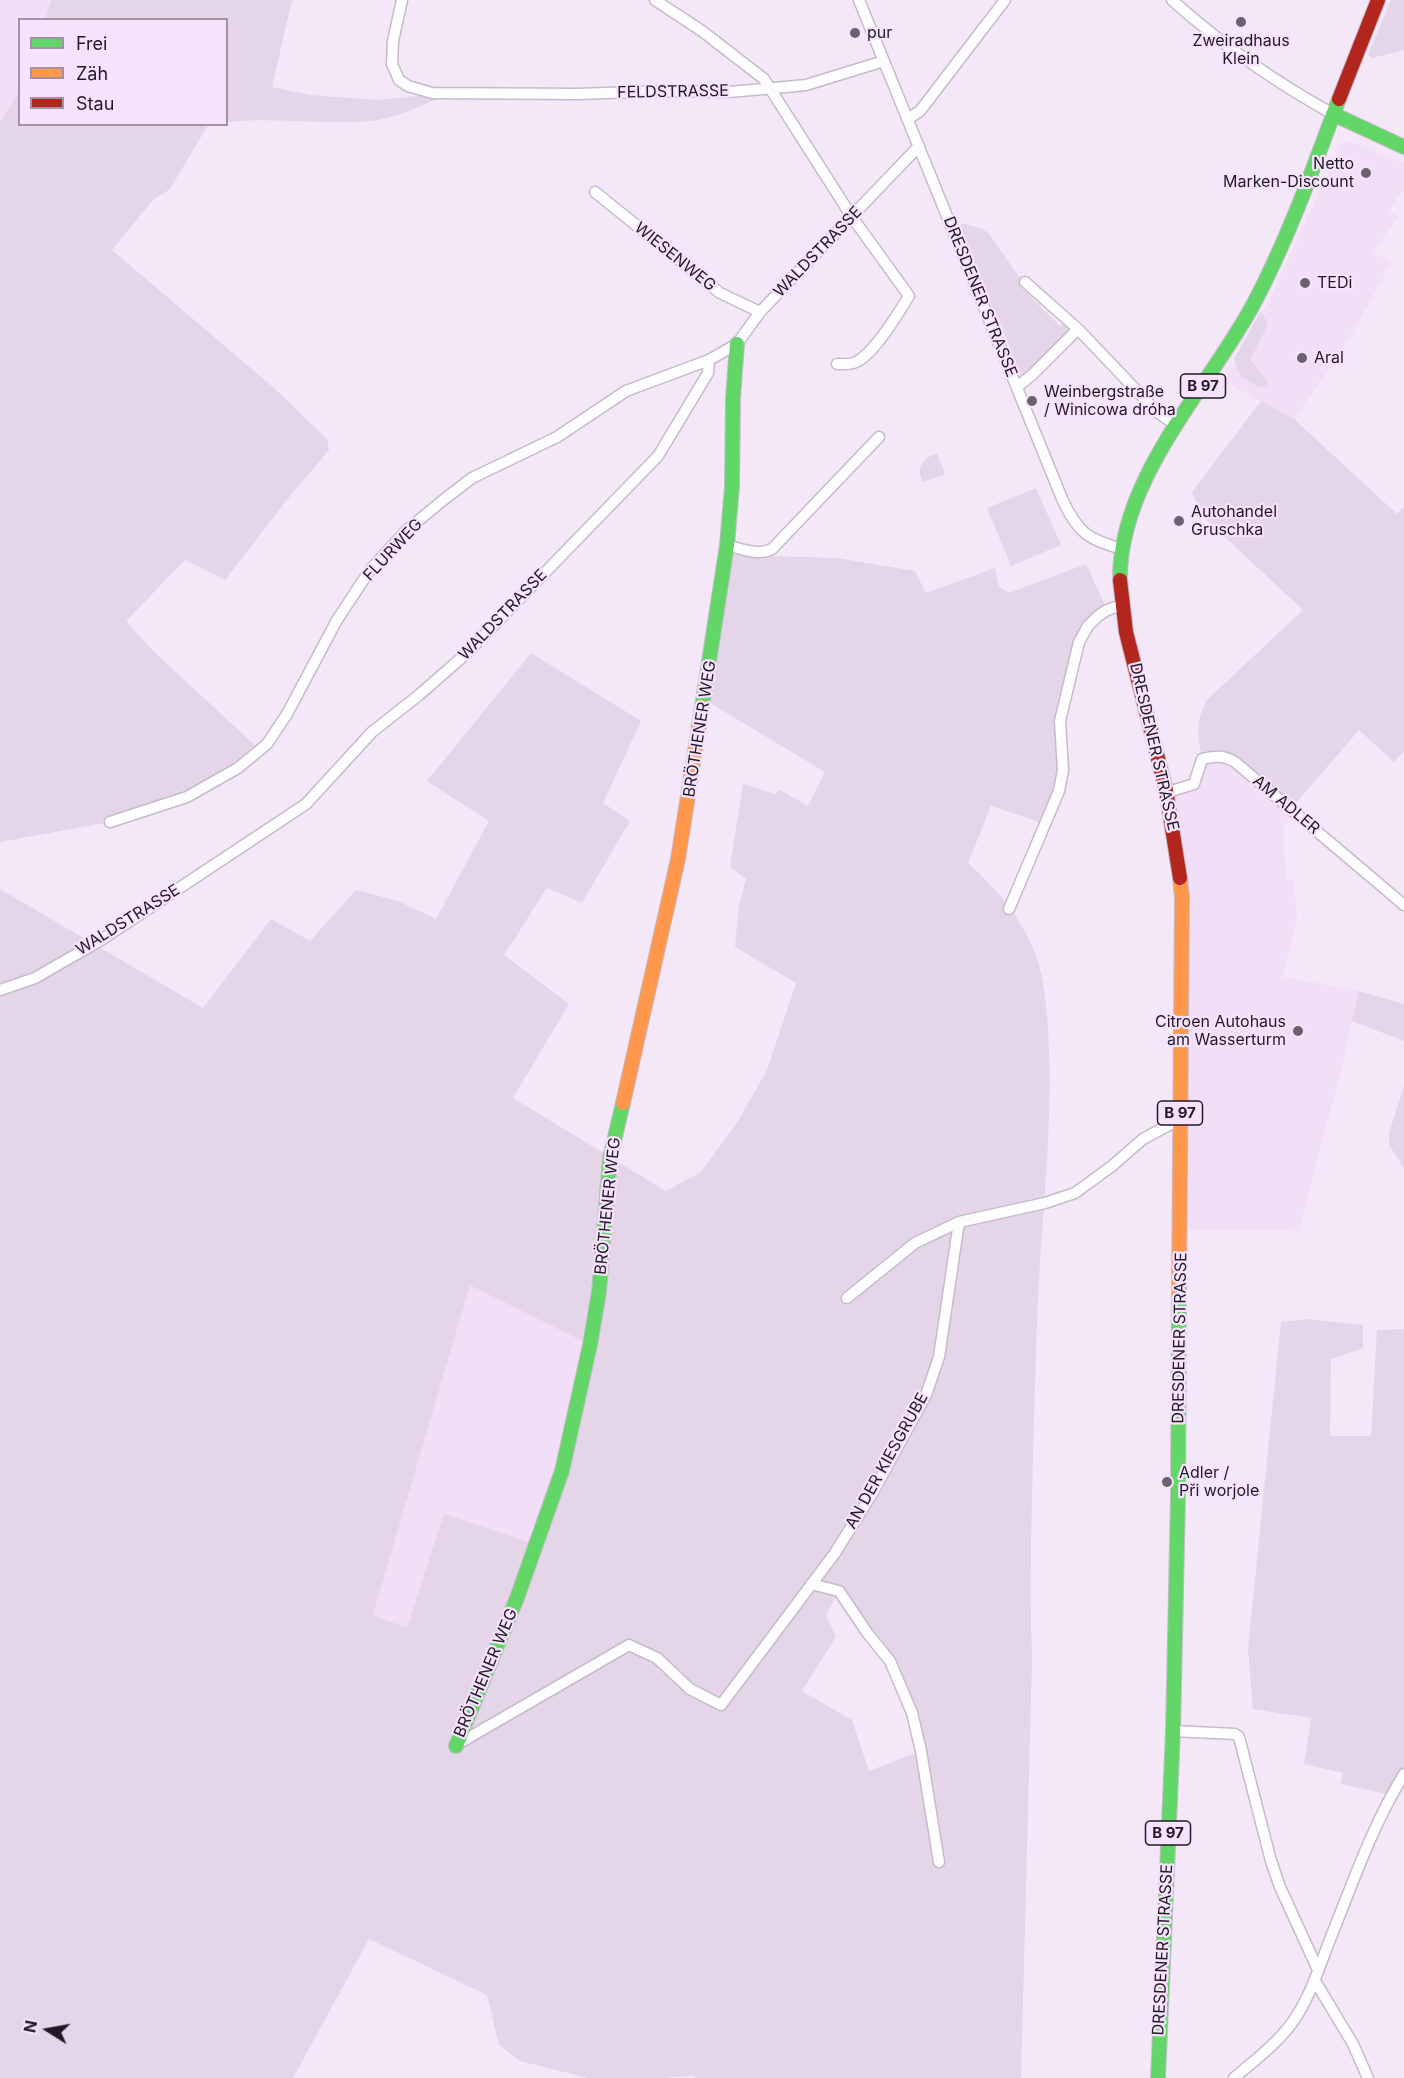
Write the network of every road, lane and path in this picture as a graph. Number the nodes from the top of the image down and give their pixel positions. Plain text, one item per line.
1 (402, 0) edge
2 (655, 0) edge
3 (859, 0) edge
4 (1005, 0) edge
5 (1172, 0) edge
6 (1378, 0) edge
7 (884, 61) junction
8 (770, 89) junction
9 (1333, 114) junction
10 (908, 119) junction
11 (919, 146) junction
12 (1404, 147) edge
13 (595, 192) dead end
14 (852, 218) junction
15 (1025, 282) dead end
16 (760, 312) junction
17 (1078, 329) junction
18 (737, 344) junction
19 (710, 360) junction
20 (837, 364) dead end
21 (1017, 387) junction
22 (1176, 425) junction
23 (879, 437) dead end
24 (727, 545) junction
25 (1122, 549) junction
26 (1122, 605) junction
27 (1168, 792) junction
28 (110, 822) dead end
29 (1404, 905) edge
30 (1009, 909) dead end
31 (0, 990) edge
32 (1180, 1119) junction
33 (959, 1222) junction
34 (847, 1298) dead end
35 (811, 1584) junction
36 (1173, 1731) junction
37 (456, 1746) joint
38 (1404, 1774) edge
39 (939, 1862) dead end
40 (1316, 1976) junction
41 (1158, 2078) edge
42 (1234, 2078) edge
43 (1368, 2078) edge

1 - 8 street, FELDSTRASSE
2 - 8 street
3 - 7 street, DRESDENER STRASSE
4 - 10 street
5 - 9 street
6 - 9 main road, B 97
7 - 8 street, FELDSTRASSE
7 - 10 street, DRESDENER STRASSE
8 - 14 street
9 - 12 main road
9 - 22 main road, B 97
10 - 11 street, DRESDENER STRASSE
11 - 14 street, WALDSTRASSE
11 - 21 street, DRESDENER STRASSE
13 - 16 street, WIESENWEG
14 - 16 street, WALDSTRASSE
14 - 20 street
15 - 17 street
16 - 18 street, WALDSTRASSE
17 - 21 street
17 - 22 street
18 - 19 street, WALDSTRASSE
18 - 24 main road, BRÖTHENER WEG
19 - 28 street, FLURWEG
19 - 31 street, WALDSTRASSE
21 - 25 street, DRESDENER STRASSE
22 - 25 main road, B 97
23 - 24 street
24 - 37 main road, BRÖTHENER WEG
25 - 26 main road, DRESDENER STRASSE / B 97
26 - 27 main road, DRESDENER STRASSE / B 97
26 - 30 street
27 - 29 street, AM ADLER
27 - 32 main road, DRESDENER STRASSE / B 97
32 - 33 street
32 - 36 main road, DRESDENER STRASSE / B 97
33 - 34 street
33 - 35 street, AN DER KIESGRUBE
35 - 37 street, AN DER KIESGRUBE
35 - 39 street
36 - 40 street
36 - 41 main road, DRESDENER STRASSE / B 97
38 - 40 street
40 - 42 street
40 - 43 street

